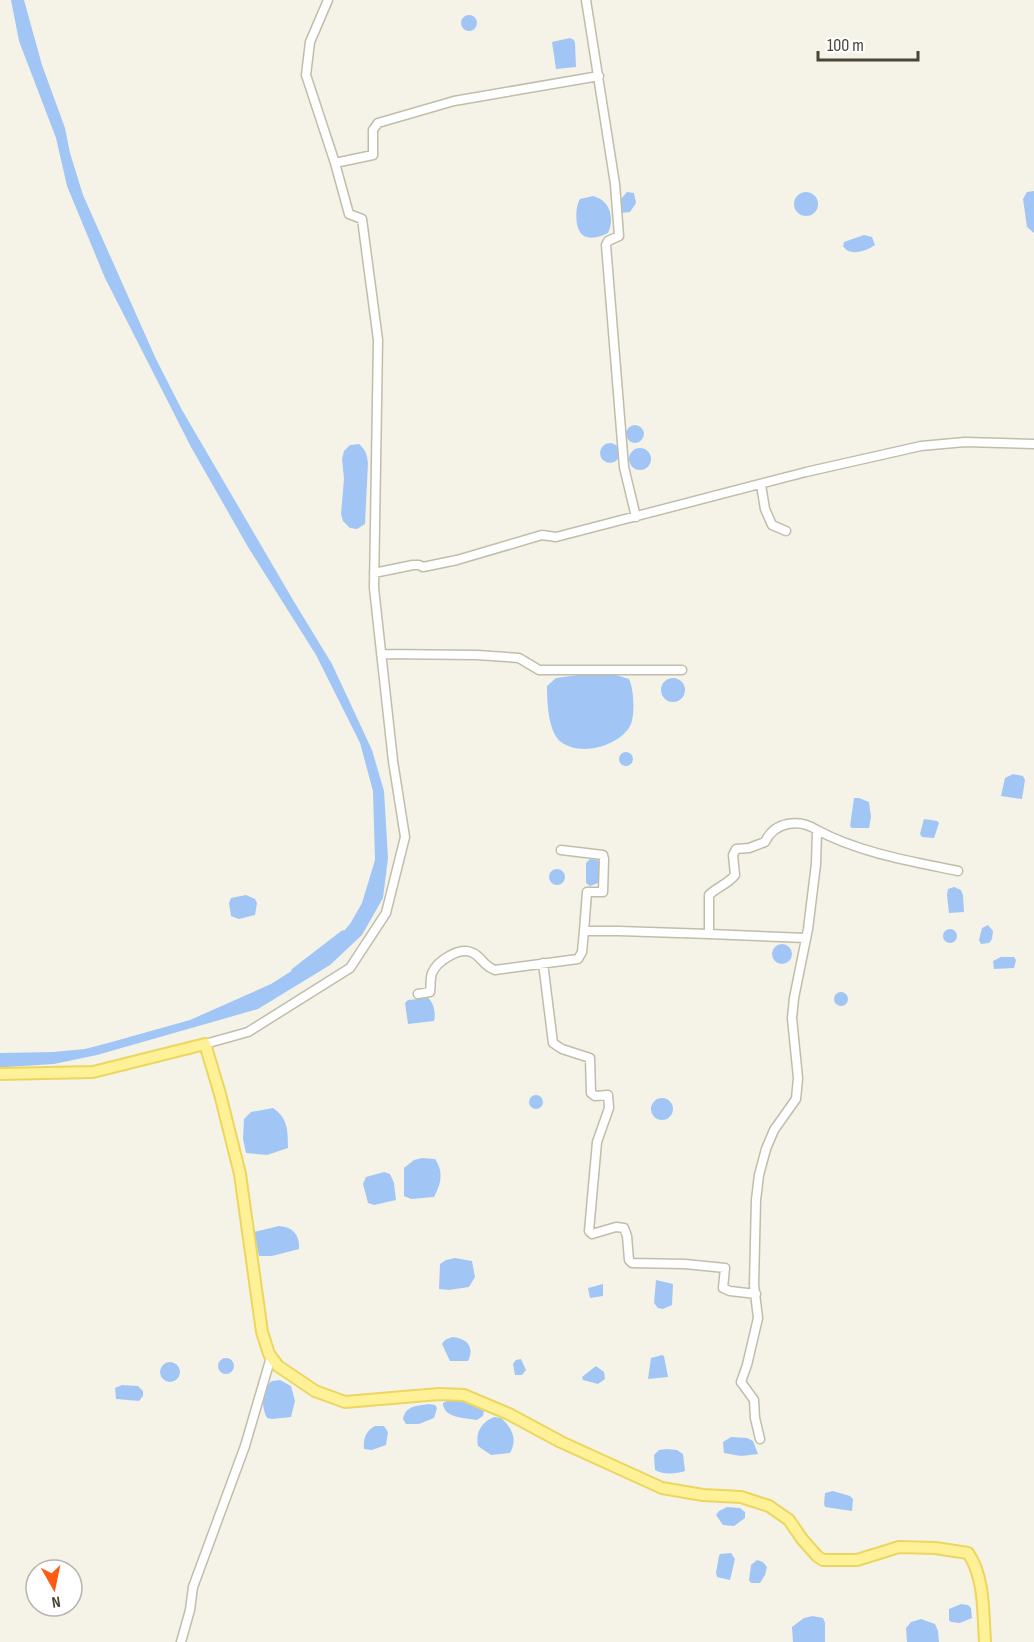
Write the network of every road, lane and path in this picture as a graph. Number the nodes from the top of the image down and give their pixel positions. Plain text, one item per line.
1 (328, 0) edge
2 (586, 0) edge
3 (599, 76) junction
4 (334, 162) junction
5 (1034, 444) edge
6 (761, 485) junction
7 (636, 517) junction
8 (786, 531) dead end
9 (374, 573) junction
10 (381, 654) junction
11 (682, 670) dead end
12 (817, 830) junction
13 (561, 850) dead end
14 (958, 872) dead end
15 (584, 932) junction
16 (709, 934) junction
17 (806, 938) junction
18 (543, 963) junction
19 (418, 994) dead end
20 (205, 1044) junction
21 (0, 1074) edge
22 (756, 1294) junction
23 (271, 1357) junction
24 (760, 1439) dead end
25 (181, 1642) edge
26 (985, 1642) edge

1 - 4 street
2 - 3 street
3 - 4 street
3 - 7 street
4 - 9 street
5 - 6 street
6 - 7 street
6 - 8 street
7 - 9 street
9 - 10 street
10 - 11 street
10 - 20 street
12 - 14 street
12 - 16 street
12 - 17 street
13 - 15 street
15 - 16 street
15 - 18 street
16 - 17 street
17 - 22 street
18 - 19 street
18 - 22 street
20 - 21 main road
20 - 23 main road
22 - 24 street
23 - 25 street
23 - 26 main road

